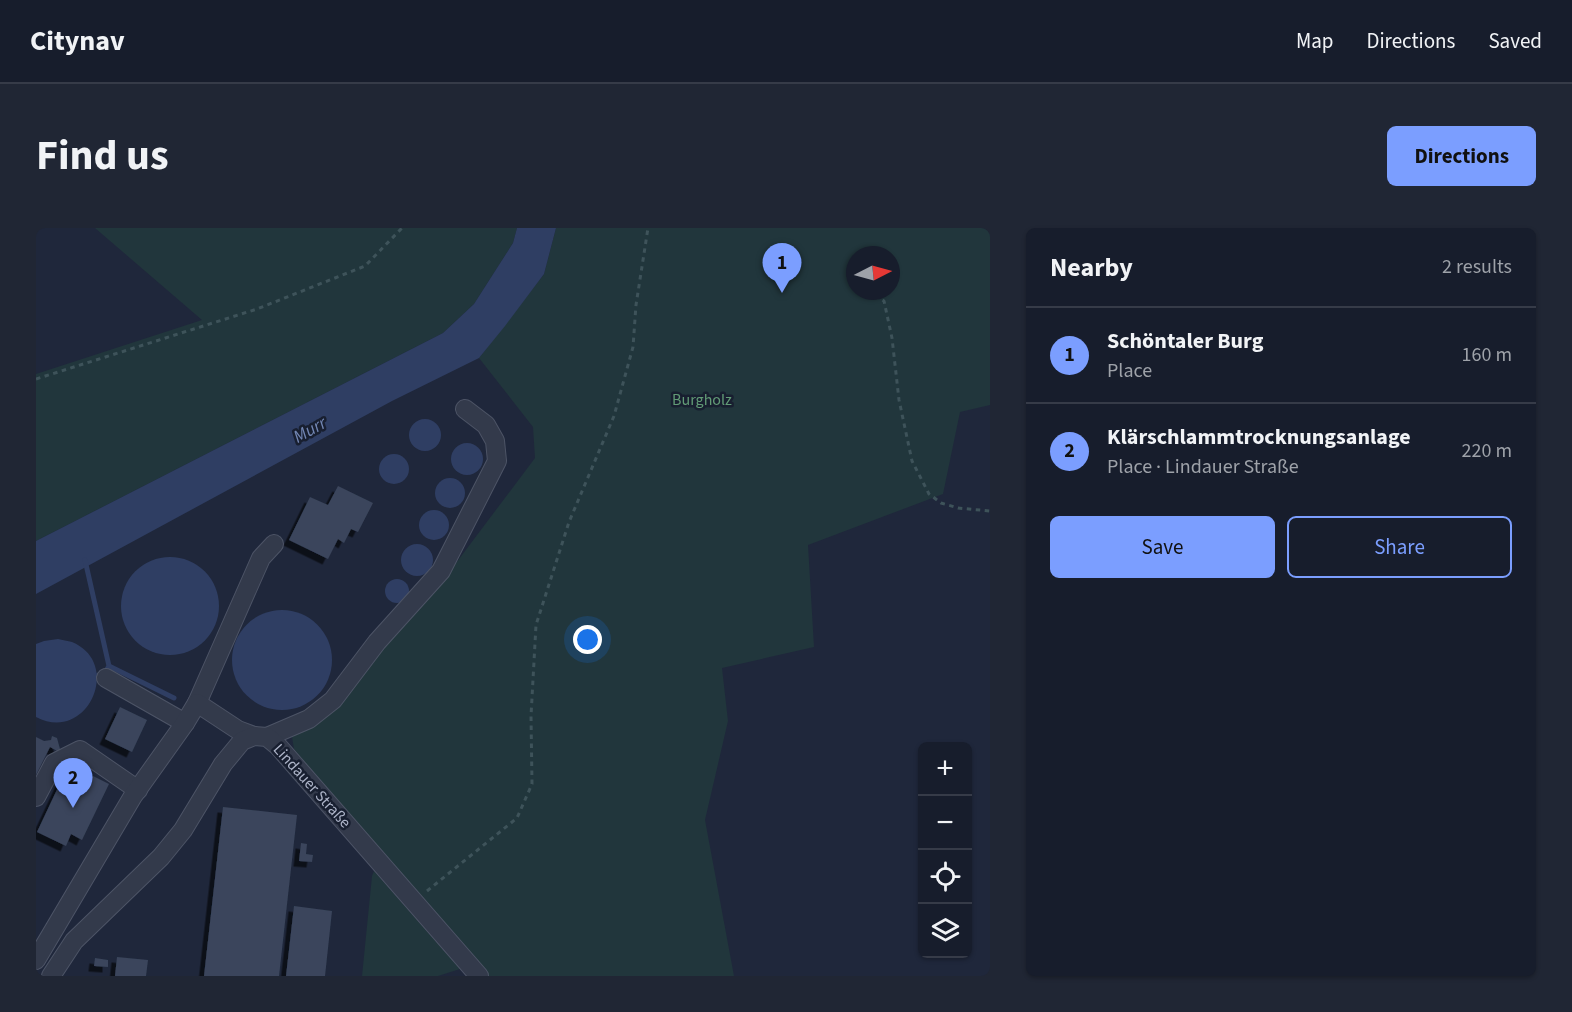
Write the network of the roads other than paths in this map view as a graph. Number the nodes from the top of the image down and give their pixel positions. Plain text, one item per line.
1 (465, 409) dead end
2 (274, 544) dead end
3 (106, 678) dead end
4 (196, 703) junction
5 (185, 723) junction
6 (260, 737) junction
7 (138, 790) junction
8 (36, 797) edge
9 (36, 960) edge
10 (52, 976) edge
11 (478, 976) edge

1 - 6 street
2 - 4 street
3 - 5 street
4 - 5 street
4 - 6 street
5 - 7 street
6 - 10 street, Lindauer Straße
6 - 11 street, Lindauer Straße
7 - 8 street
7 - 9 street

